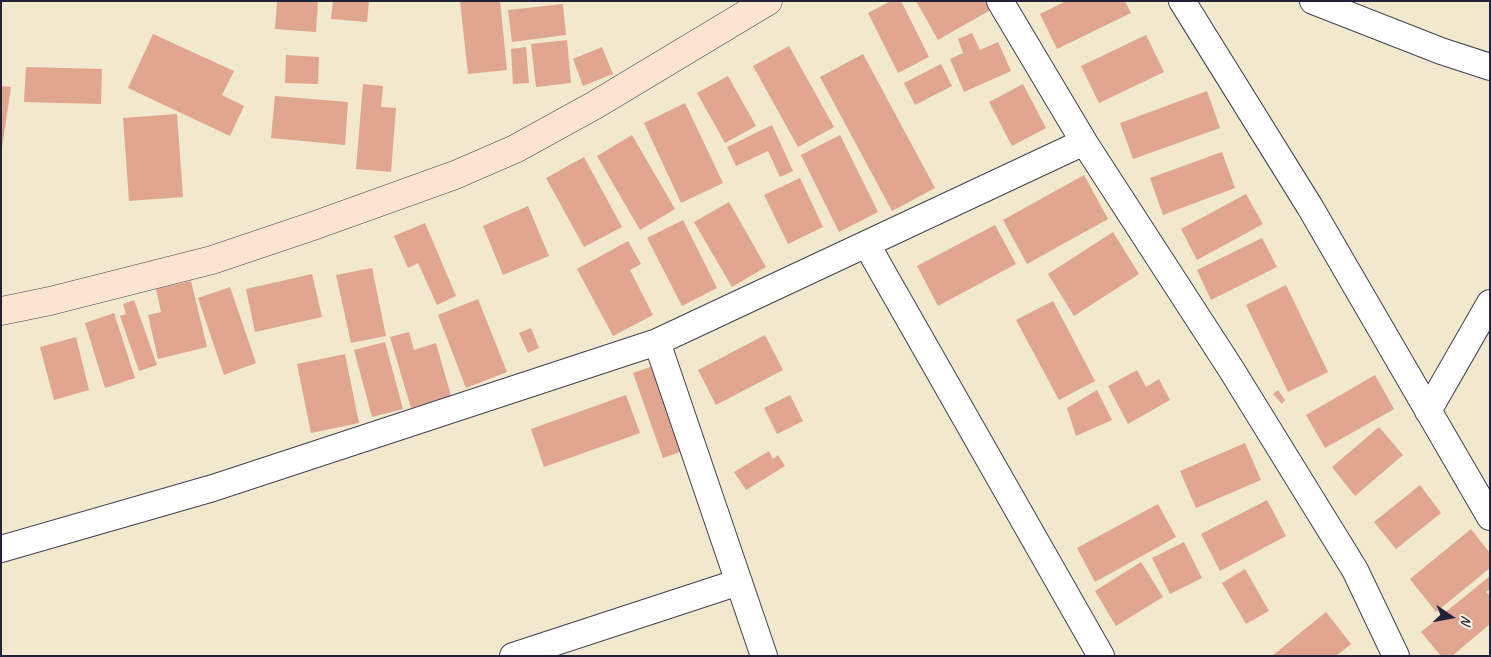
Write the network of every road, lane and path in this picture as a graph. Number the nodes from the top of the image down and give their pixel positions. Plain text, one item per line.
1 (768, 1) edge
2 (1000, 1) edge
3 (1182, 1) edge
4 (1313, 1) edge
5 (1488, 65) edge
6 (1084, 142) junction
7 (867, 245) junction
8 (1490, 303) edge
9 (1, 311) edge
10 (657, 342) junction
11 (1428, 411) junction
12 (1490, 517) edge
13 (1, 549) edge
14 (738, 582) junction
15 (1393, 654) edge
16 (513, 656) edge
17 (764, 656) edge
18 (1101, 656) edge

1 - 9 main road
2 - 6 street
3 - 11 street
4 - 5 street
6 - 7 street
6 - 15 street
7 - 10 street
7 - 18 street
8 - 11 street
10 - 13 street
10 - 14 street
11 - 12 street
14 - 16 street
14 - 17 street

